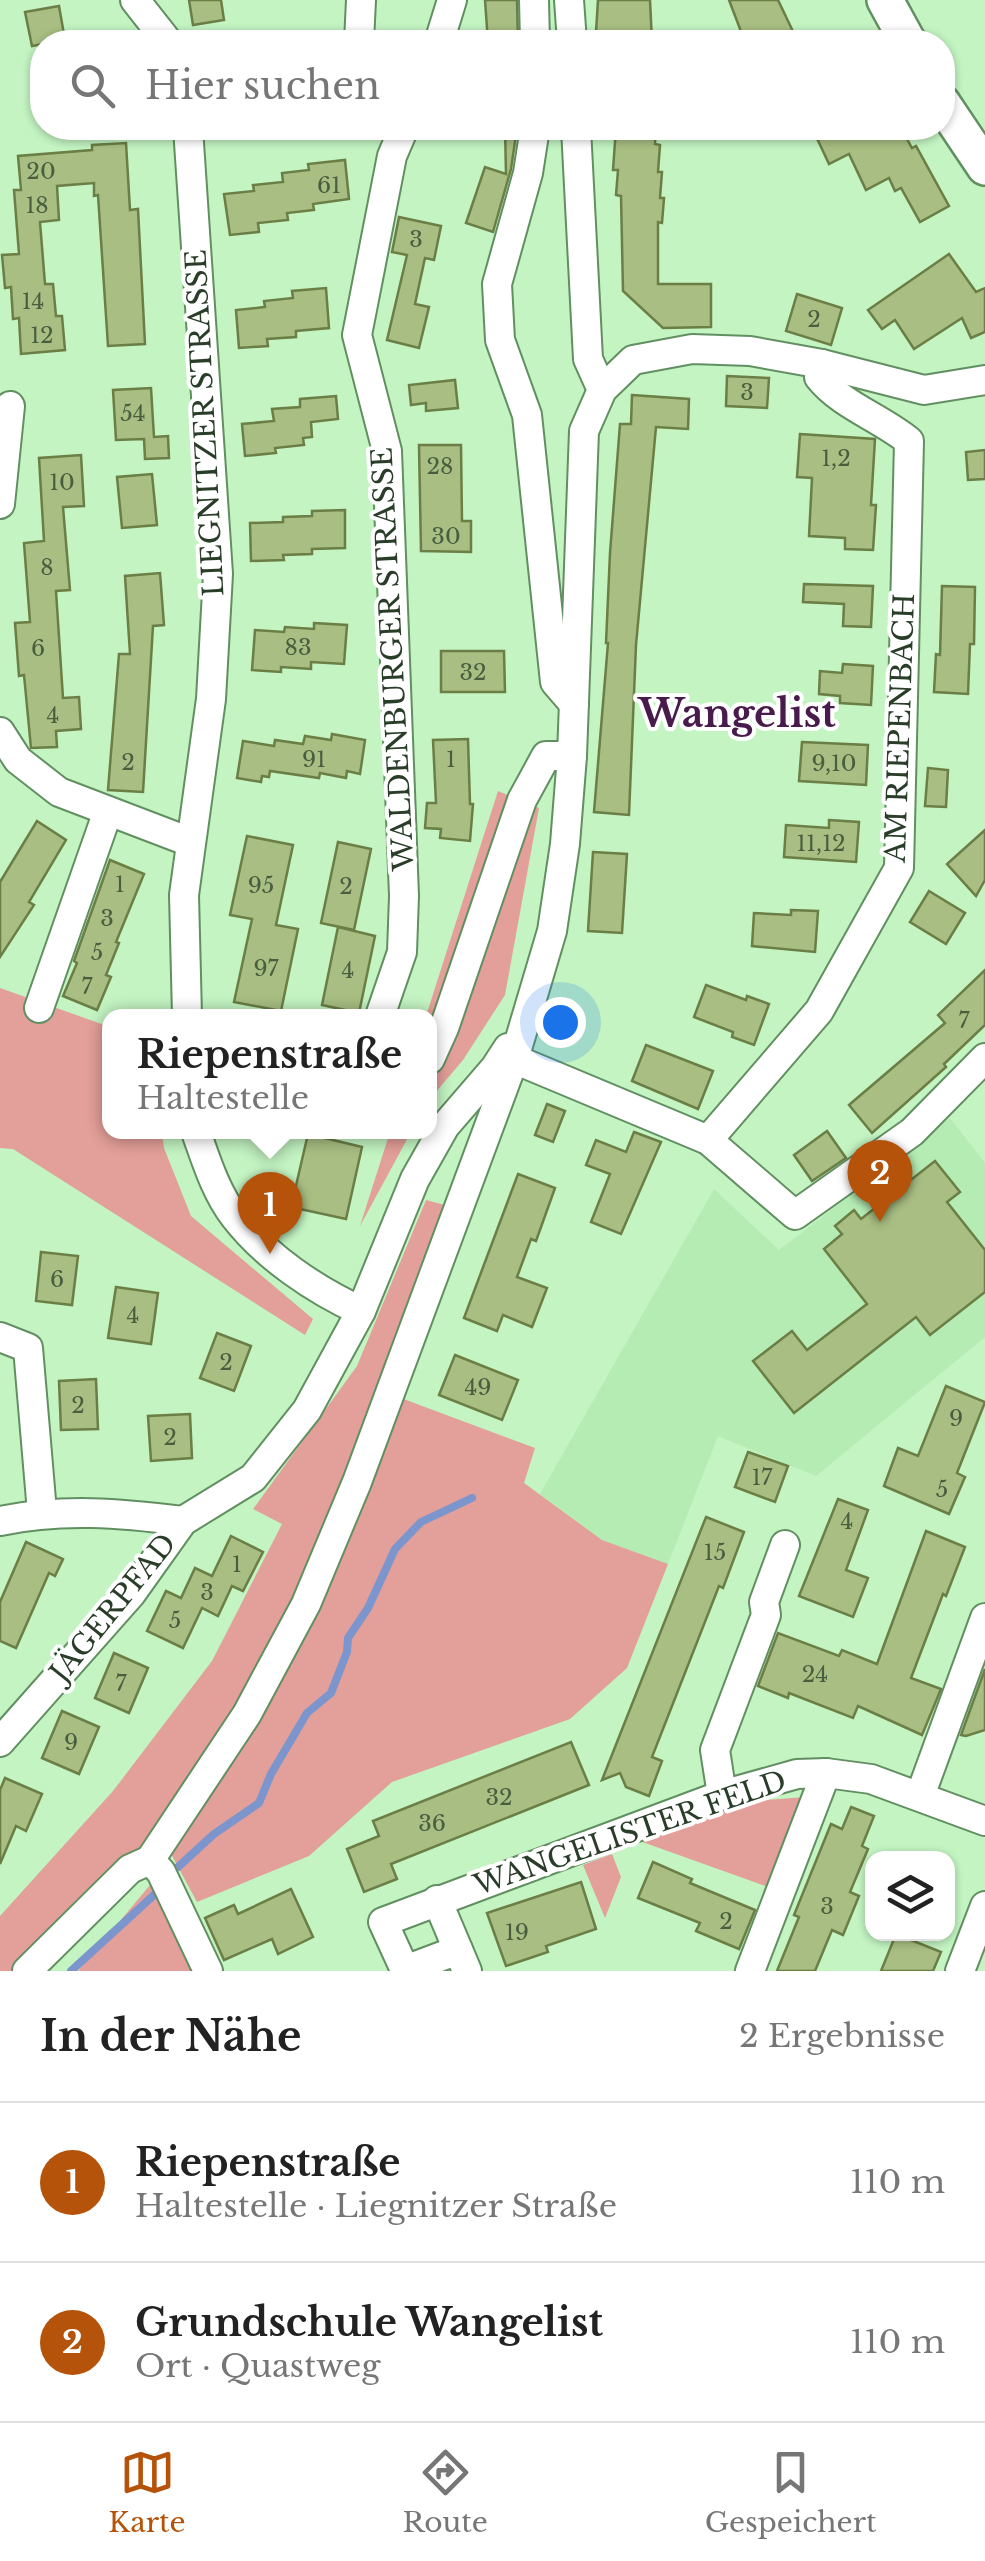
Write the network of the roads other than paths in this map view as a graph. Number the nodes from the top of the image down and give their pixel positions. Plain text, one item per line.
1 (134, 0) edge
2 (361, 0) edge
3 (452, 0) edge
4 (534, 0) edge
5 (569, 0) edge
6 (886, 0) edge
7 (158, 30) edge
8 (360, 30) edge
9 (443, 30) edge
10 (534, 30) edge
11 (571, 30) edge
12 (902, 30) edge
13 (955, 122) edge
14 (189, 140) edge
15 (399, 140) edge
16 (533, 140) edge
17 (577, 140) edge
18 (985, 167) edge
19 (822, 364) junction
20 (985, 380) edge
21 (602, 390) junction
22 (10, 406) dead end
23 (0, 504) edge
24 (574, 704) junction
25 (0, 732) edge
26 (572, 756) junction
27 (108, 811) junction
28 (190, 842) junction
29 (39, 1008) dead end
30 (187, 1009) edge
31 (382, 1009) edge
32 (525, 1022) junction
33 (437, 1043) edge
34 (985, 1058) edge
35 (514, 1059) junction
36 (198, 1139) edge
37 (708, 1140) junction
38 (414, 1179) junction
39 (470, 1181) junction
40 (360, 1311) junction
41 (0, 1337) edge
42 (42, 1512) junction
43 (183, 1520) junction
44 (0, 1521) edge
45 (785, 1544) dead end
46 (985, 1618) edge
47 (0, 1742) edge
48 (826, 1773) junction
49 (722, 1795) junction
50 (920, 1796) junction
51 (985, 1821) edge
52 (150, 1860) junction
53 (438, 1900) junction
54 (985, 1906) edge
55 (462, 1961) edge
56 (26, 1971) edge
57 (208, 1971) edge
58 (750, 1971) edge
59 (960, 1971) edge

1 - 7 street
2 - 8 street
3 - 9 street
4 - 10 street
5 - 11 street
6 - 12 main road
13 - 18 main road
14 - 28 street, LIEGNITZER STRASSE
15 - 31 street, WALDENBURGER STRASSE
16 - 24 street
17 - 21 street
19 - 20 street
19 - 21 street
19 - 37 street, AM RIEPENBACH
21 - 24 street
22 - 23 street
24 - 26 street
25 - 27 street
26 - 32 street
26 - 33 street
27 - 28 street
27 - 29 street
28 - 30 street, LIEGNITZER STRASSE
32 - 35 street
32 - 38 street, JÄGERPFAD
34 - 37 street
35 - 37 street
35 - 39 street
36 - 40 street
38 - 39 street
38 - 40 street, JÄGERPFAD
39 - 52 street
40 - 43 street, JÄGERPFAD
41 - 42 street
42 - 43 street
42 - 44 street
43 - 47 street, JÄGERPFAD
45 - 49 street
46 - 50 street
48 - 49 street, WANGELISTER FELD
48 - 50 street, WANGELISTER FELD
48 - 58 street
49 - 53 street, WANGELISTER FELD
50 - 51 street, WANGELISTER FELD
52 - 56 street
52 - 57 street
53 - 55 street
53 - 55 street, WANGELISTER FELD
54 - 59 street

